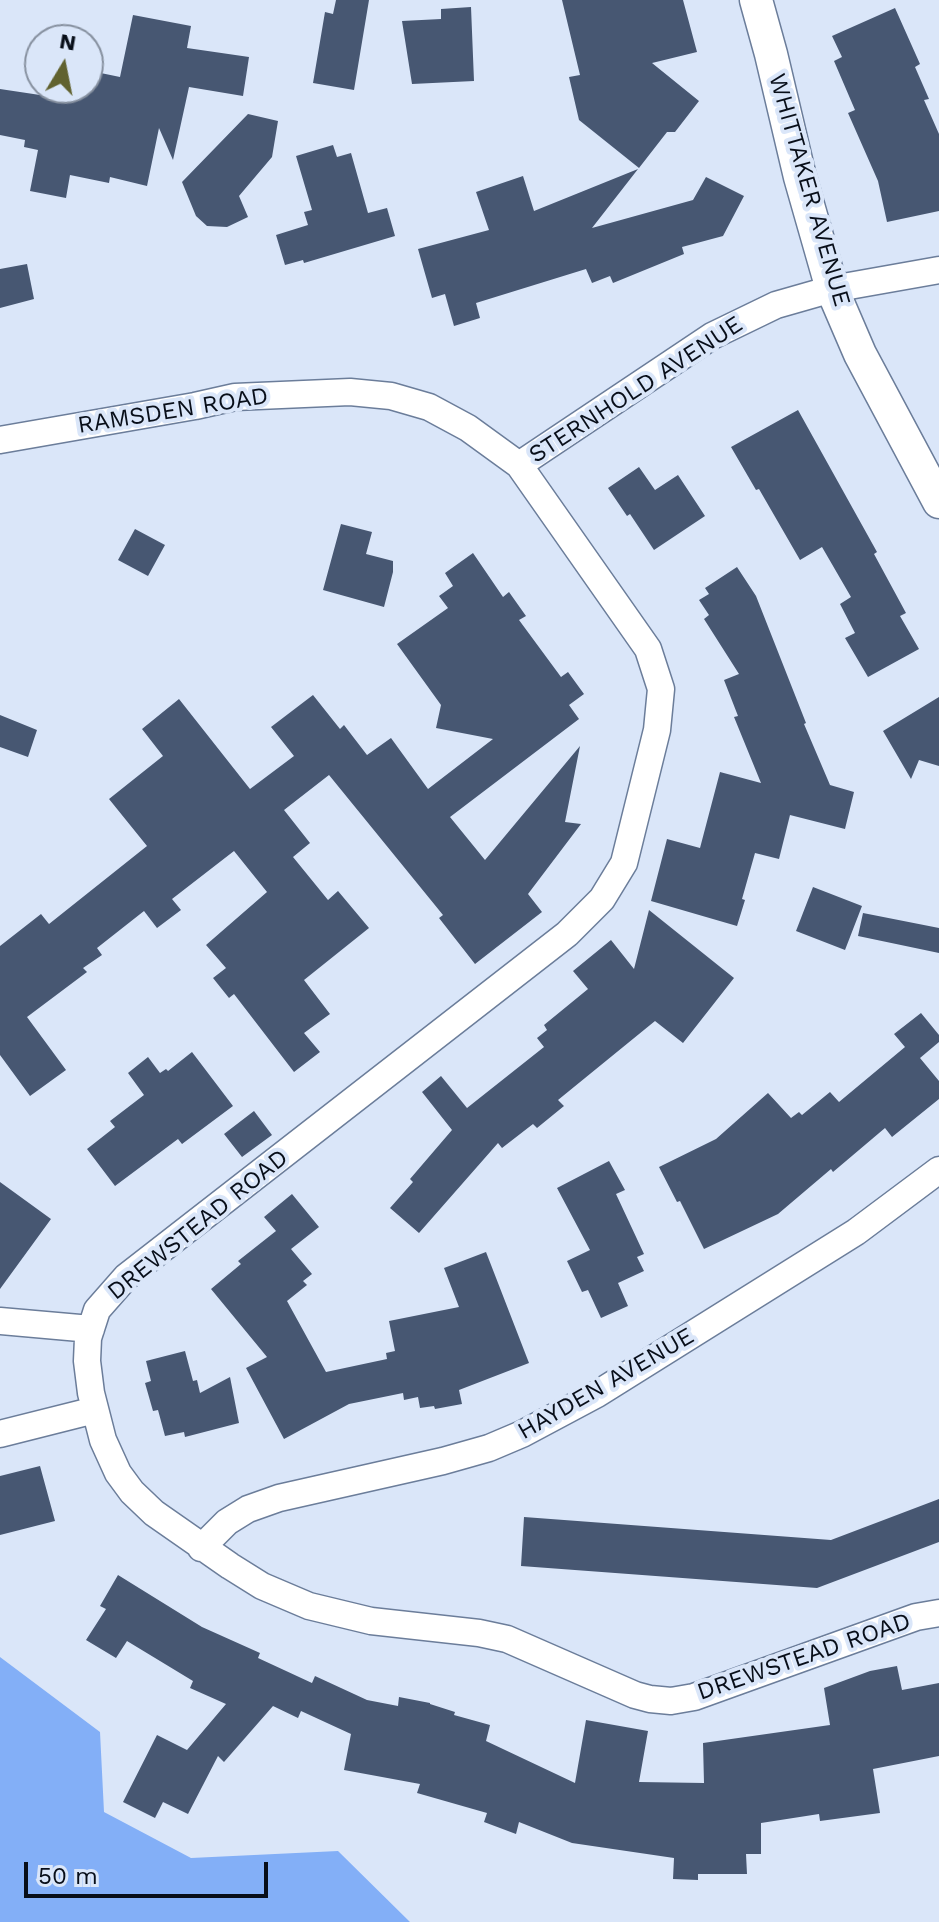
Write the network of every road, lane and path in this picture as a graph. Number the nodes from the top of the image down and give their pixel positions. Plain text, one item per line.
1 (756, 0) edge
2 (939, 270) edge
3 (832, 289) junction
4 (0, 440) edge
5 (519, 465) junction
6 (939, 502) edge
7 (939, 1170) edge
8 (0, 1321) edge
9 (91, 1329) junction
10 (95, 1410) junction
11 (0, 1434) edge
12 (201, 1548) junction
13 (939, 1613) edge

1 - 3 street, WHITTAKER AVENUE
2 - 3 street, STERNHOLD AVENUE
3 - 5 street, STERNHOLD AVENUE
3 - 6 street, WHITTAKER AVENUE
4 - 5 street, RAMSDEN ROAD
5 - 9 street, DREWSTEAD ROAD
7 - 12 street, HAYDEN AVENUE
8 - 9 street
9 - 10 street, DREWSTEAD ROAD
10 - 11 street
10 - 12 street, DREWSTEAD ROAD
12 - 13 street, DREWSTEAD ROAD

